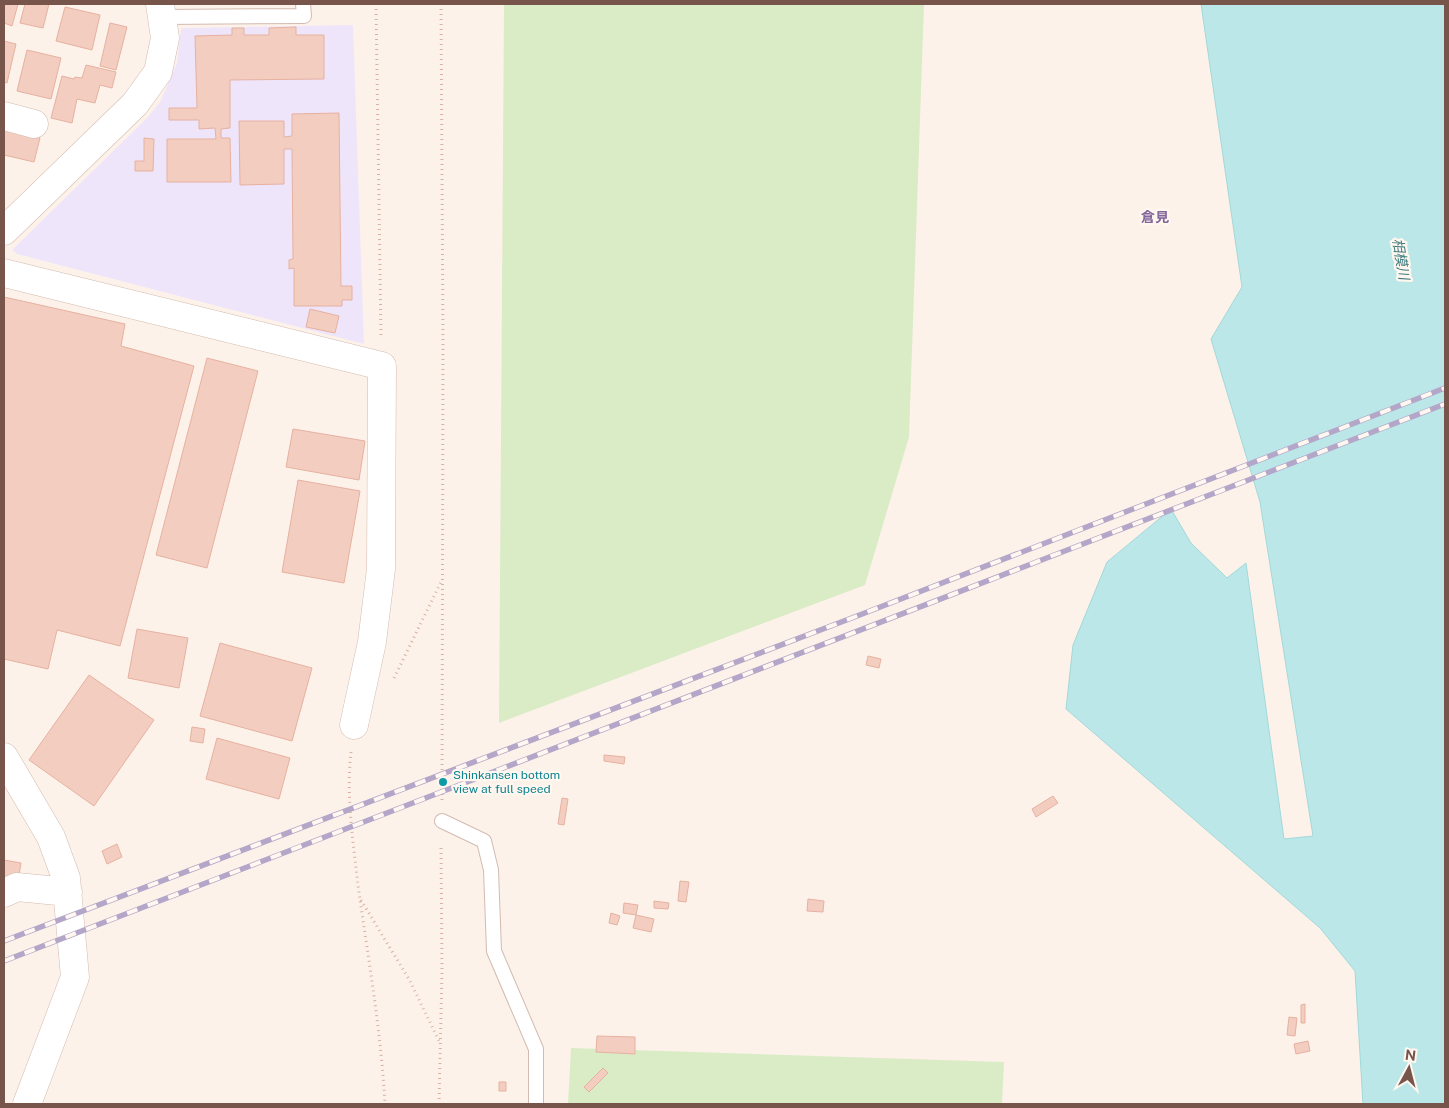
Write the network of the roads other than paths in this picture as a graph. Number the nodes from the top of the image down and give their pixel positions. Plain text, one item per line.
1 (303, 4) edge
2 (161, 10) edge
3 (4, 116) edge
4 (34, 124) dead end
5 (4, 231) edge
6 (4, 273) edge
7 (354, 725) road end
8 (4, 757) edge
9 (442, 821) road end
10 (68, 892) junction
11 (4, 893) edge
12 (27, 1104) edge
13 (536, 1104) edge

1 - 2 lane
2 - 5 street
3 - 4 street
6 - 7 street
8 - 10 street
9 - 13 lane
10 - 11 street
10 - 12 street

